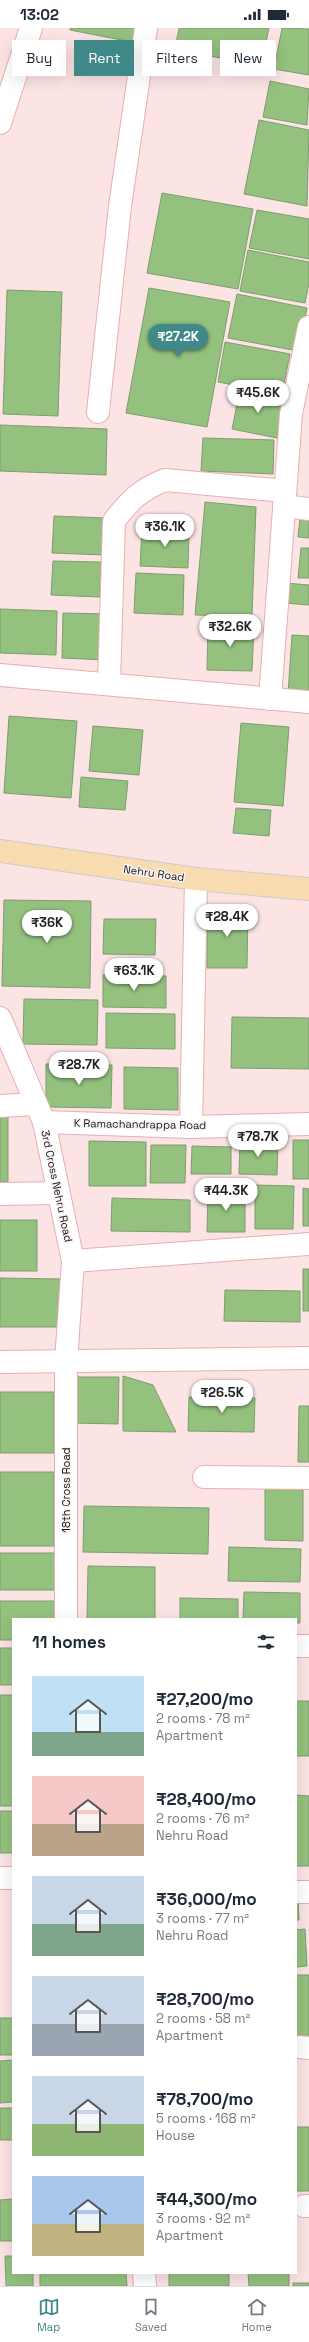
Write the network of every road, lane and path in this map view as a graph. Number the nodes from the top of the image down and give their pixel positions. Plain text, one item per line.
1 (31, 28) edge
2 (146, 28) edge
3 (0, 123) edge
4 (309, 327) edge
5 (98, 412) dead end
6 (285, 499) junction
7 (309, 509) edge
8 (0, 675) edge
9 (109, 683) junction
10 (270, 698) junction
11 (309, 702) edge
12 (0, 851) edge
13 (196, 879) junction
14 (309, 889) edge
15 (0, 1018) edge
16 (0, 1106) edge
17 (40, 1113) junction
18 (309, 1124) edge
19 (192, 1127) junction
20 (58, 1193) junction
21 (0, 1194) edge
22 (309, 1244) edge
23 (73, 1261) junction
24 (309, 1358) edge
25 (0, 1362) edge
26 (66, 1362) junction
27 (204, 1477) dead end
28 (309, 1478) edge
29 (66, 1618) edge
30 (297, 1646) edge
31 (309, 1646) edge
32 (0, 1878) edge
33 (12, 1878) edge
34 (297, 1892) edge
35 (309, 1892) edge
36 (144, 2274) edge
37 (145, 2286) edge

1 - 3 street
2 - 5 street
4 - 6 street
6 - 7 street
6 - 9 street
6 - 10 street
8 - 9 street
9 - 10 street
10 - 11 street
12 - 13 main road, Nehru Road
13 - 14 main road, Nehru Road
13 - 19 street
15 - 17 street, 3rd Cross Nehru Road
16 - 17 street, K Ramachandrappa Road
17 - 19 street, K Ramachandrappa Road
17 - 20 street, 3rd Cross Nehru Road
18 - 19 street, K Ramachandrappa Road
20 - 21 street
20 - 23 street, 3rd Cross Nehru Road
22 - 23 street
23 - 26 street, 3rd Cross Nehru Road
24 - 26 street
25 - 26 street
26 - 29 street, 18th Cross Road
27 - 28 street
30 - 31 street
32 - 33 street
34 - 35 street
36 - 37 street

